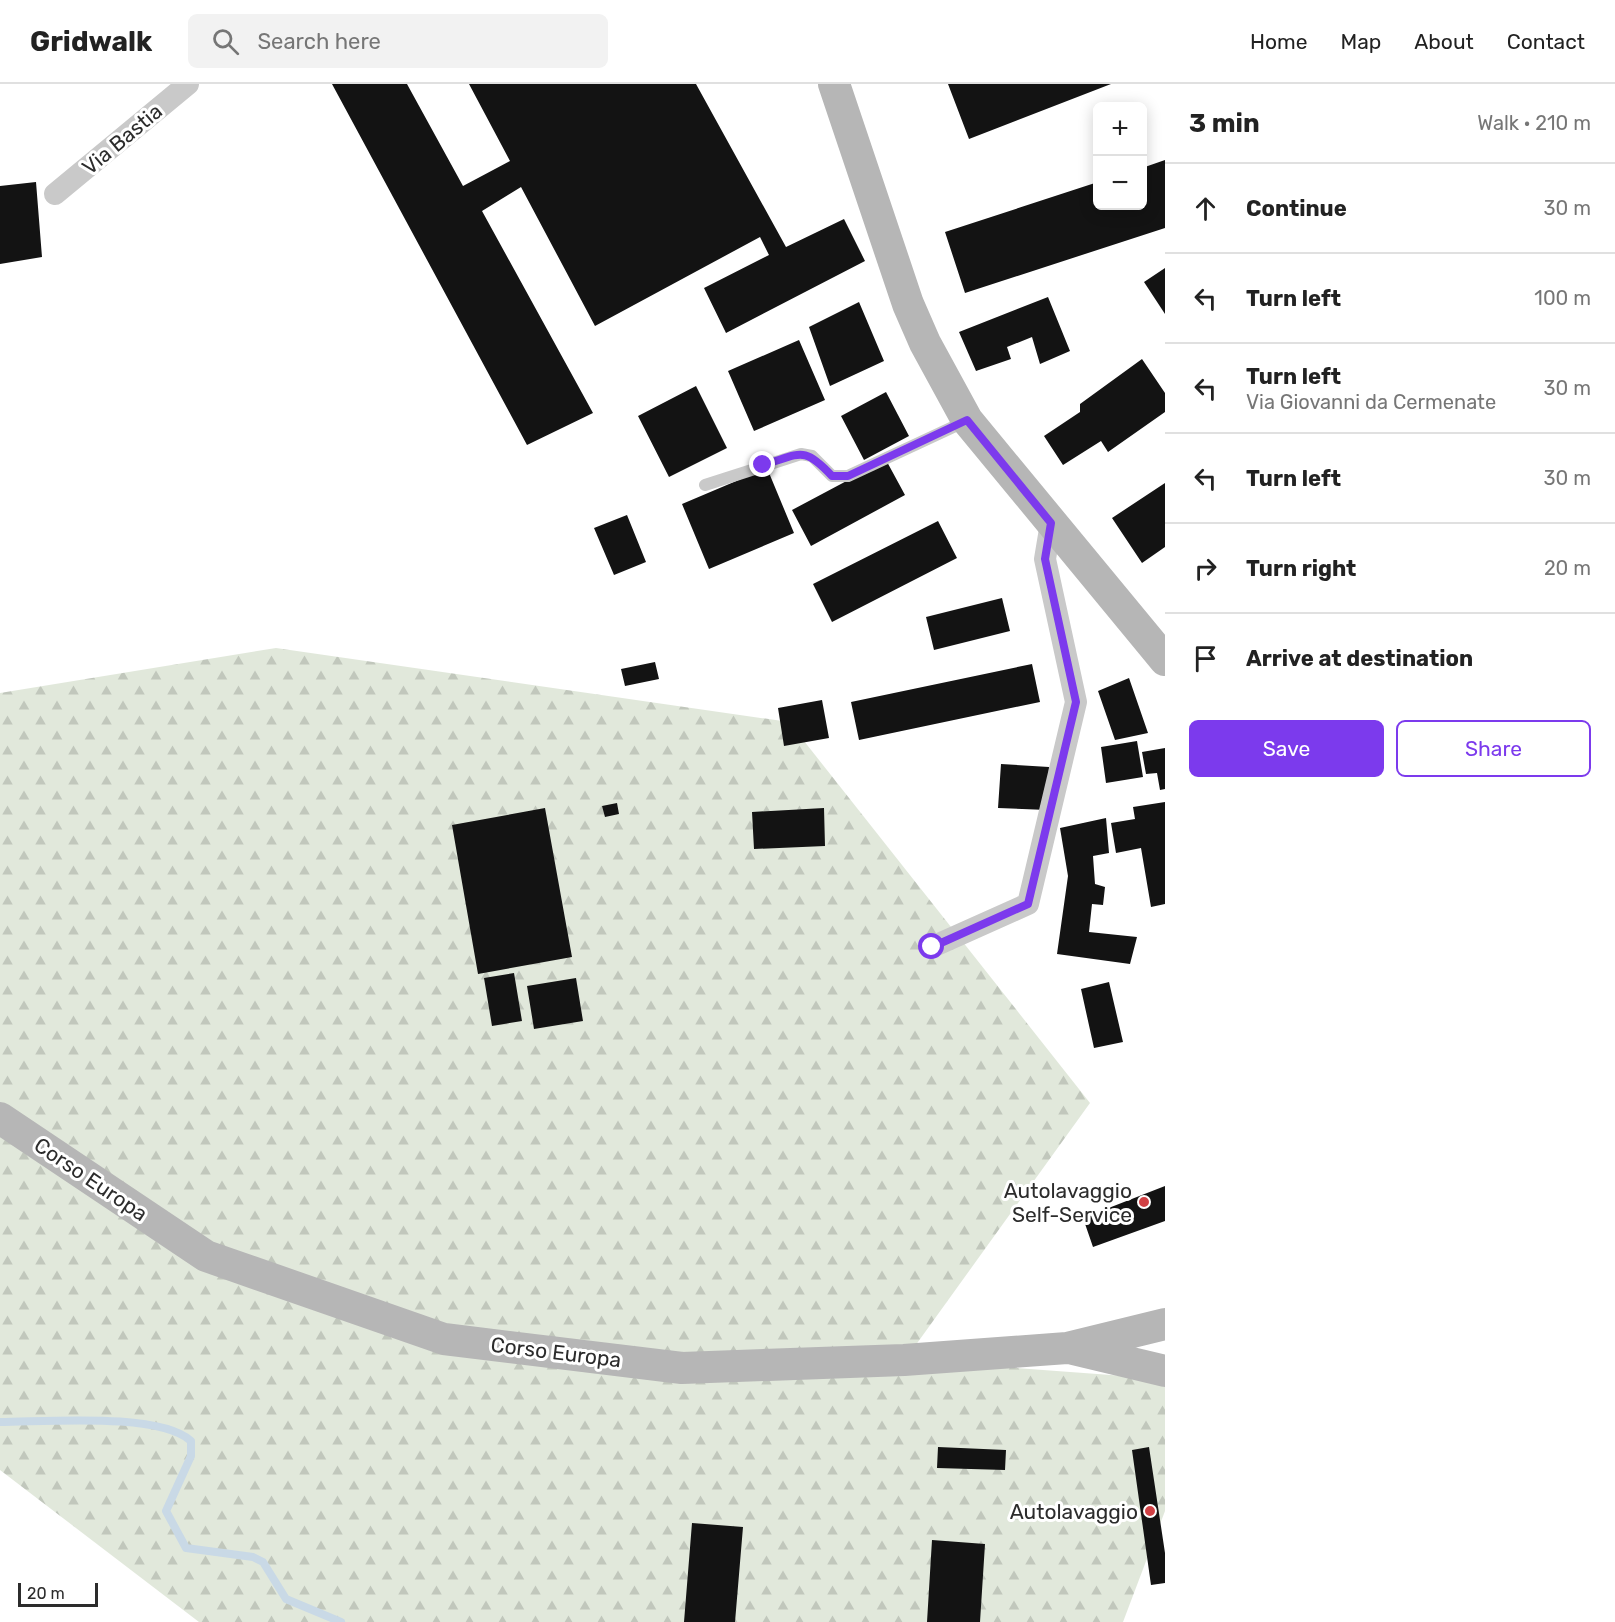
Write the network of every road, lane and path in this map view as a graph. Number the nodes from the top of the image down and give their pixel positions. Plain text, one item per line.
1 (188, 84) edge
2 (834, 84) edge
3 (55, 194) dead end
4 (967, 420) junction
5 (705, 485) dead end
6 (1051, 523) junction
7 (1165, 660) edge
8 (932, 947) dead end
9 (0, 1118) edge
10 (1165, 1324) edge
11 (1067, 1348) junction
12 (1165, 1371) edge

1 - 3 street, Via Bastia
2 - 4 main road
4 - 5 lane
4 - 6 main road
6 - 7 main road
6 - 8 street
9 - 11 main road, Corso Europa
10 - 11 main road, Corso Europa
11 - 12 main road

